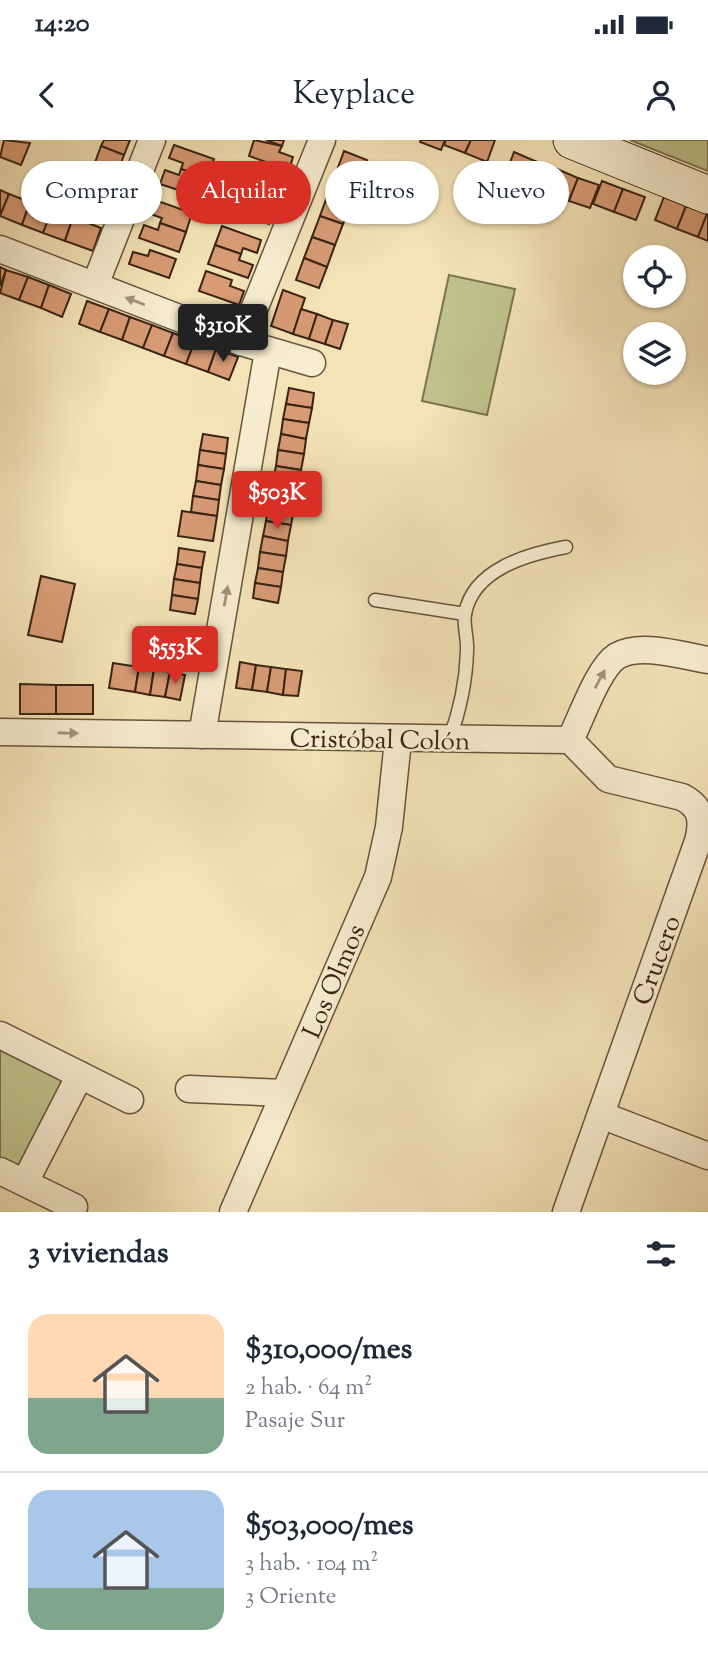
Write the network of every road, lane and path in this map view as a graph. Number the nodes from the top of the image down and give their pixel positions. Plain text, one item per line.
1 (152, 140) edge
2 (322, 140) edge
3 (572, 140) edge
4 (708, 195) edge
5 (0, 249) edge
6 (95, 285) junction
7 (241, 342) junction
8 (268, 351) junction
9 (312, 363) dead end
10 (566, 547) dead end
11 (375, 600) dead end
12 (465, 614) junction
13 (708, 660) edge
14 (0, 732) edge
15 (202, 736) junction
16 (398, 740) junction
17 (449, 740) junction
18 (570, 740) junction
19 (0, 1035) edge
20 (80, 1075) junction
21 (189, 1089) dead end
22 (284, 1093) junction
23 (130, 1100) dead end
24 (601, 1115) junction
25 (708, 1156) edge
26 (0, 1171) edge
27 (25, 1182) junction
28 (74, 1207) dead end
29 (233, 1212) edge
30 (566, 1212) edge

1 - 6 street
2 - 7 street
3 - 4 street
5 - 6 street
7 -> 6 street
7 - 8 street
8 - 9 street
15 -> 8 street
10 - 12 lane
11 - 12 lane
12 - 17 lane
18 -> 13 street
14 -> 15 street, Cristóbal Colón
15 - 16 street, Cristóbal Colón
16 - 17 street, Cristóbal Colón
16 - 22 street, Los Olmos
17 - 18 street, Cristóbal Colón
18 - 24 street, Crucero
19 - 20 street
20 - 23 street
20 - 27 street
21 - 22 street
22 - 29 street, Los Olmos
24 - 25 street
24 - 30 street, Crucero
26 - 27 street
27 - 28 street

